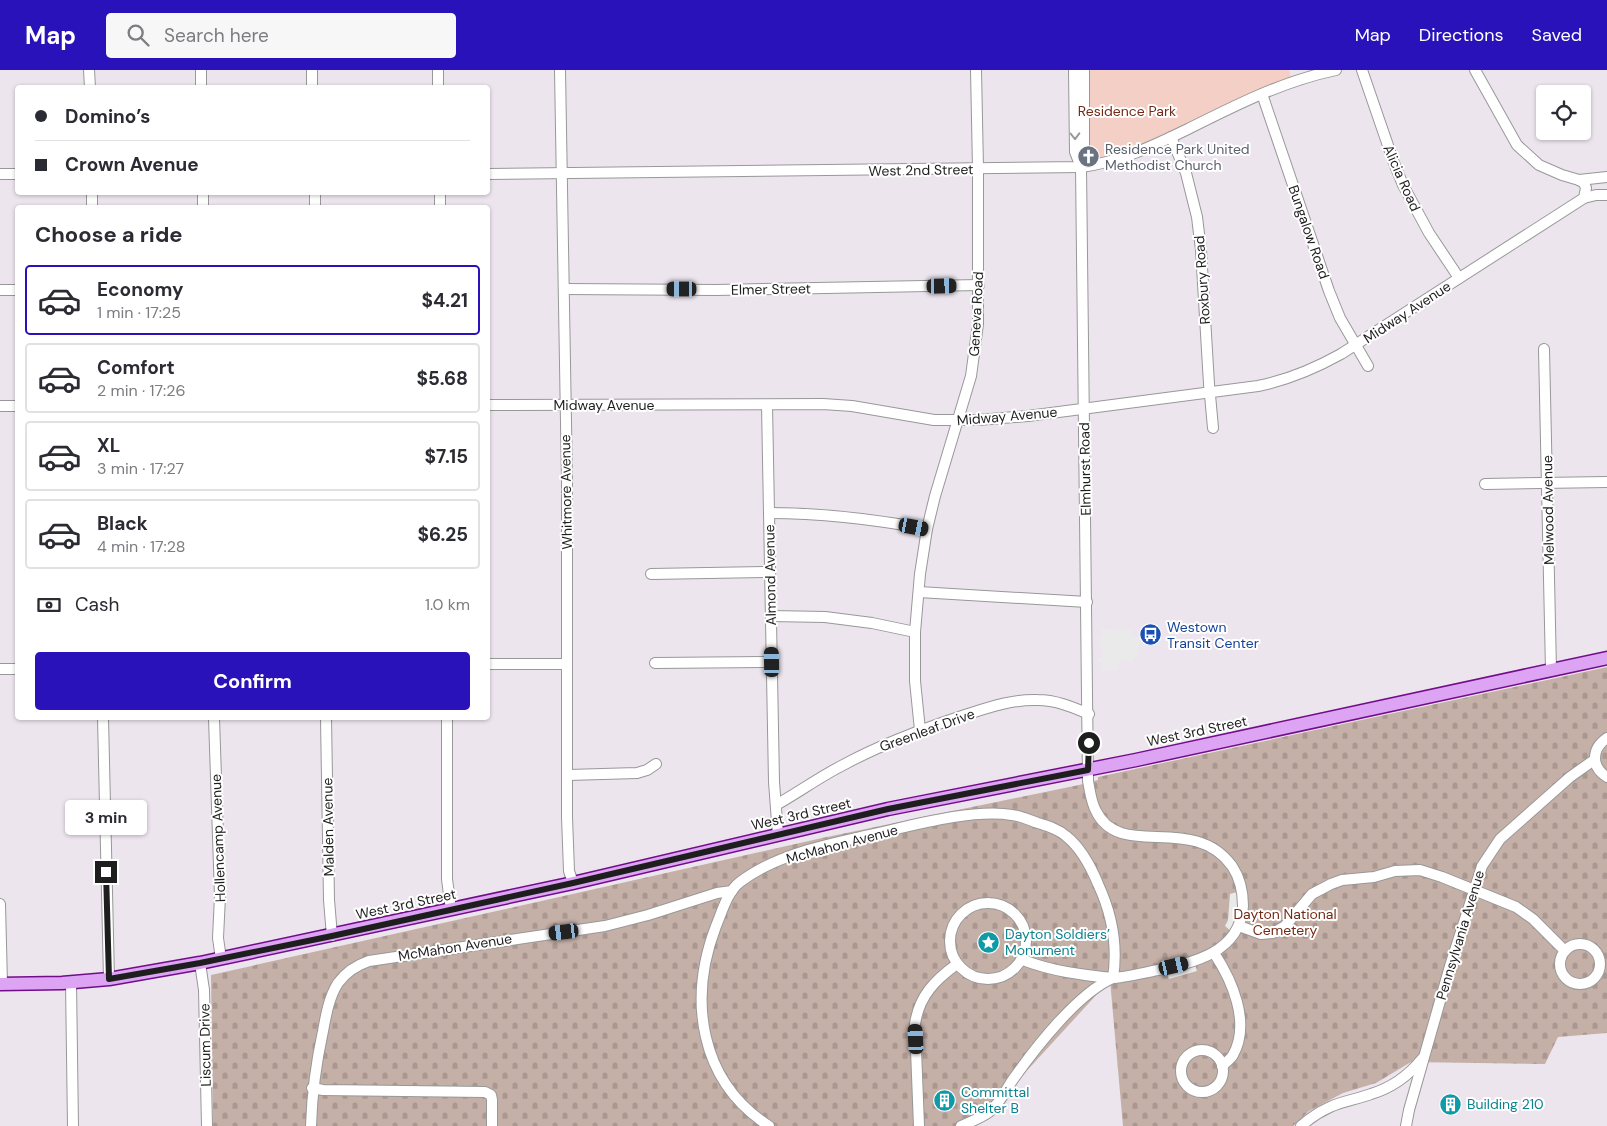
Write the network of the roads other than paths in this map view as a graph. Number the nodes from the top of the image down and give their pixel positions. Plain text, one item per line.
1 (89, 70) edge
2 (201, 70) edge
3 (312, 70) edge
4 (438, 70) edge
5 (560, 70) edge
6 (976, 70) edge
7 (1074, 70) edge
8 (1084, 70) edge
9 (1336, 70) edge
10 (1362, 70) edge
11 (1475, 70) edge
12 (90, 85) edge
13 (201, 85) edge
14 (312, 85) edge
15 (438, 85) edge
16 (1262, 94) junction
17 (1171, 137) junction
18 (1081, 168) junction
19 (978, 169) junction
20 (0, 174) edge
21 (15, 174) edge
22 (490, 174) edge
23 (562, 174) junction
24 (1607, 178) edge
25 (1583, 189) junction
26 (1607, 195) edge
27 (1459, 278) junction
28 (979, 285) junction
29 (564, 289) junction
30 (0, 290) edge
31 (15, 290) edge
32 (1355, 345) junction
33 (1544, 349) dead end
34 (1368, 366) dead end
35 (1210, 392) junction
36 (490, 405) edge
37 (565, 405) junction
38 (767, 405) junction
39 (0, 406) edge
40 (15, 406) edge
41 (1084, 408) junction
42 (959, 421) junction
43 (1213, 428) dead end
44 (1607, 482) edge
45 (1547, 483) junction
46 (1485, 484) dead end
47 (769, 513) junction
48 (927, 529) junction
49 (770, 572) junction
50 (651, 574) dead end
51 (918, 592) junction
52 (1087, 602) junction
53 (771, 616) junction
54 (915, 632) junction
55 (1607, 658) edge
56 (772, 662) junction
57 (654, 663) dead end
58 (490, 664) edge
59 (567, 664) junction
60 (0, 669) edge
61 (15, 669) edge
62 (1551, 670) junction
63 (1089, 714) junction
64 (103, 720) edge
65 (214, 720) edge
66 (326, 720) edge
67 (447, 720) edge
68 (920, 730) junction
69 (1607, 738) edge
70 (1594, 760) junction
71 (656, 764) dead end
72 (1088, 770) junction
73 (568, 775) junction
74 (1607, 777) edge
75 (776, 805) junction
76 (778, 835) junction
77 (573, 883) junction
78 (1473, 890) junction
79 (732, 891) junction
80 (0, 904) edge
81 (450, 910) junction
82 (1239, 926) junction
83 (332, 936) junction
84 (1565, 951) dead end
85 (1214, 952) junction
86 (221, 959) junction
87 (1023, 960) junction
88 (200, 963) junction
89 (956, 964) junction
90 (1113, 978) junction
91 (109, 979) junction
92 (71, 982) junction
93 (1, 984) edge
94 (1426, 1054) junction
95 (1222, 1066) junction
96 (312, 1088) junction
97 (756, 1123) edge
98 (73, 1126) edge
99 (207, 1126) edge
100 (311, 1126) edge
101 (492, 1126) edge
102 (769, 1126) edge
103 (919, 1126) edge
104 (962, 1126) edge
105 (1301, 1126) edge
106 (1406, 1126) edge

1 - 12 street
2 - 13 street
3 - 14 street
4 - 15 street
5 - 23 street, Whitmore Avenue
6 - 19 street, Geneva Road
7 -> 18 street, Elmhurst Road
8 - 18 street, Elmhurst Road
9 - 16 street, West 2nd Street
10 - 27 street, Alicia Road
11 - 25 street
16 - 17 street, West 2nd Street
16 - 32 street, Bungalow Road
17 - 18 street, West 2nd Street
17 - 35 street, Roxbury Road
18 - 19 street, West 2nd Street
18 - 41 street, Elmhurst Road
19 - 23 street, West 2nd Street
19 - 28 street, Geneva Road
20 - 21 street
22 - 23 street, West 2nd Street
23 - 29 street, Whitmore Avenue
24 - 25 street
25 - 26 street
25 - 27 street, Midway Avenue
27 - 32 street, Midway Avenue
28 - 29 street, Elmer Street
28 - 42 street, Geneva Road
29 - 37 street, Whitmore Avenue
30 - 31 street
32 - 34 street, Bungalow Road
32 - 35 street, Midway Avenue
33 - 45 street, Melwood Avenue
35 - 41 street, Midway Avenue
35 - 43 street, Roxbury Road
36 - 37 street, Midway Avenue
37 - 38 street, Midway Avenue
37 - 59 street, Whitmore Avenue
38 - 42 street, Midway Avenue
38 - 47 street, Almond Avenue
39 - 40 street
41 - 42 street, Midway Avenue
41 - 52 street, Elmhurst Road
42 - 48 street, Geneva Road
44 - 45 street
45 - 46 street
45 - 62 street, Melwood Avenue
47 - 48 street
47 - 49 street, Almond Avenue
48 - 51 street, Geneva Road
49 - 50 street
49 - 53 street, Almond Avenue
51 - 52 street
51 - 54 street, Geneva Road
52 - 63 street, Elmhurst Road
53 - 54 street
53 - 56 street, Almond Avenue
54 - 68 street, Geneva Road
55 - 62 main road, West 3rd Street
56 - 57 street
56 - 75 street, Almond Avenue
58 - 59 street
59 - 73 street, Whitmore Avenue
60 - 61 street
62 - 72 main road, West 3rd Street
63 - 68 street, Greenleaf Drive
63 - 72 street, Elmhurst Road
64 - 91 street
65 - 86 street, Hollencamp Avenue
66 - 83 street, Malden Avenue
67 - 81 street
68 - 75 street, Greenleaf Drive
69 - 70 street, Pennsylvania Avenue
70 - 74 street
70 - 78 street, Pennsylvania Avenue
71 - 73 street
72 - 76 main road, West 3rd Street
72 - 82 street, Elmhurst Road
73 - 77 street, Whitmore Avenue
75 - 76 street, Almond Avenue
76 - 77 main road, West 3rd Street
77 - 81 main road, West 3rd Street
78 - 82 street
78 - 84 street
78 - 94 street, Pennsylvania Avenue
79 - 90 street, McMahon Avenue
79 - 96 street, McMahon Avenue
79 - 97 street
80 - 93 street
81 - 83 main road, West 3rd Street
82 - 85 street
83 - 86 main road, West 3rd Street
85 - 90 street
85 - 95 street
86 - 88 main road, West 3rd Street
87 - 89 street
87 - 89 street
87 - 90 street
88 - 91 main road, West 3rd Street
88 - 99 street, Liscum Drive
89 - 103 street
90 - 104 street
91 - 92 main road, West 3rd Street
92 - 93 main road, West 3rd Street
92 - 98 street
94 - 105 street
94 - 106 street, Pennsylvania Avenue
95 - 95 street
96 - 100 street
96 - 101 street
97 - 102 street

